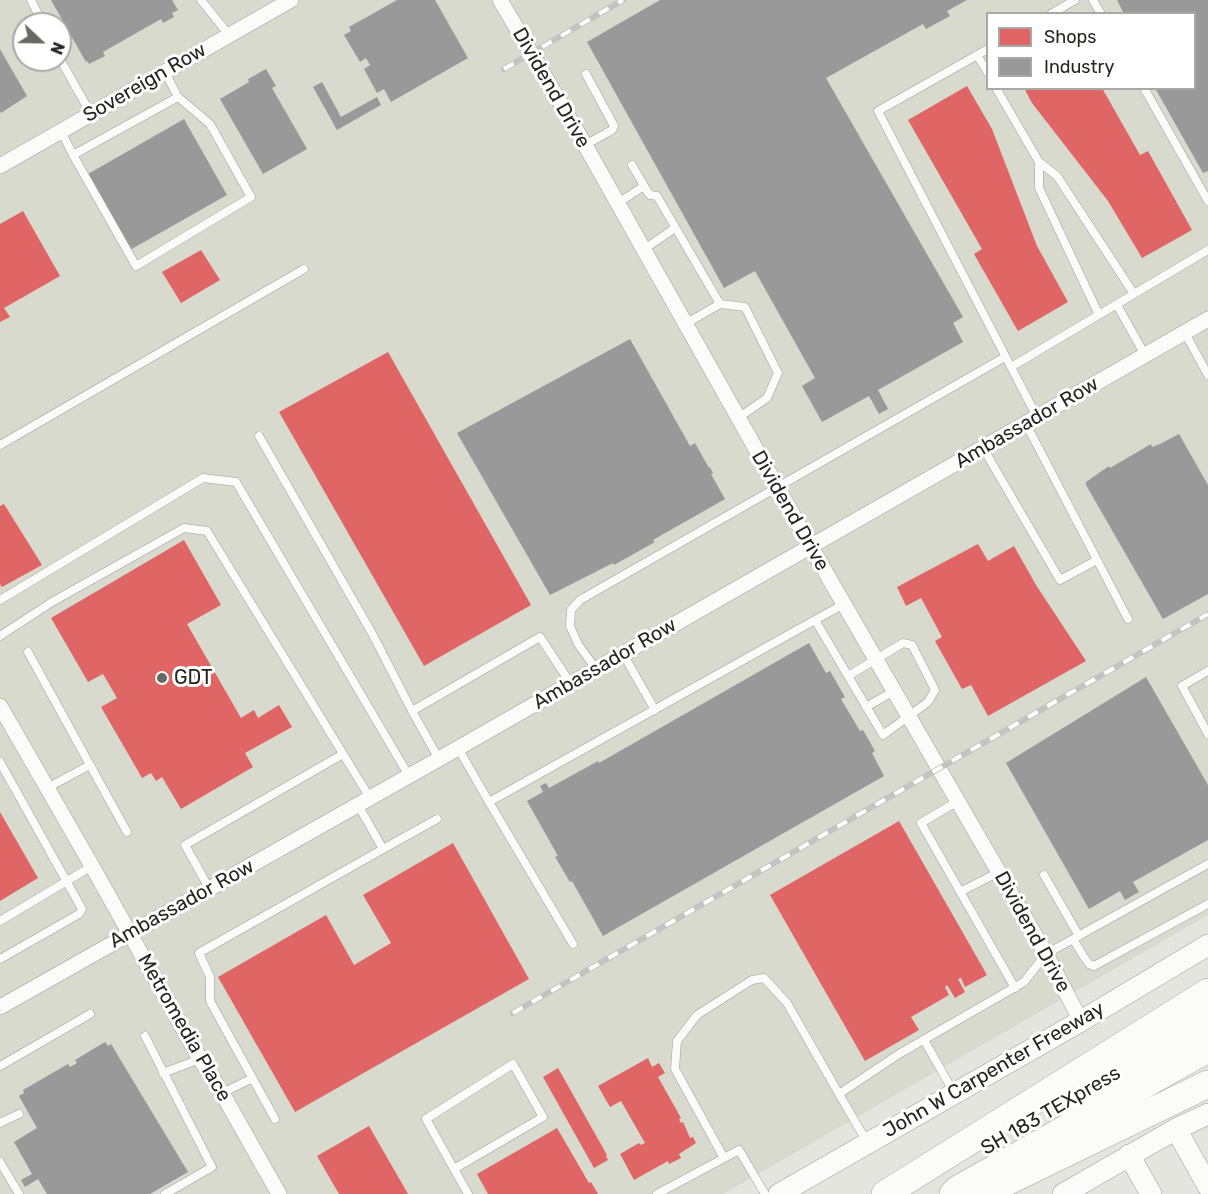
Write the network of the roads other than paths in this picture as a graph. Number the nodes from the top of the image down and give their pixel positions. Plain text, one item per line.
1 (201, 0) edge
2 (291, 0) edge
3 (500, 0) edge
4 (1075, 0) edge
5 (1054, 12) edge
6 (229, 35) junction
7 (986, 50) edge
8 (977, 55) junction
9 (67, 72) edge
10 (165, 72) junction
11 (986, 72) edge
12 (586, 74) dead end
13 (997, 90) edge
14 (1145, 90) edge
15 (178, 97) junction
16 (91, 114) junction
17 (61, 131) junction
18 (585, 146) junction
19 (73, 155) junction
20 (1039, 162) junction
21 (632, 165) dead end
22 (0, 166) edge
23 (644, 186) junction
24 (1208, 201) edge
25 (616, 204) junction
26 (675, 228) junction
27 (643, 250) junction
28 (1208, 250) edge
29 (304, 269) dead end
30 (1134, 294) junction
31 (720, 304) junction
32 (1117, 304) junction
33 (1099, 315) junction
34 (1208, 319) edge
35 (685, 324) junction
36 (1185, 333) junction
37 (1145, 355) junction
38 (1005, 357) junction
39 (1011, 367) junction
40 (1208, 375) edge
41 (738, 418) junction
42 (1031, 421) junction
43 (259, 435) dead end
44 (0, 445) edge
45 (983, 448) junction
46 (777, 487) junction
47 (811, 547) junction
48 (1097, 560) junction
49 (0, 600) edge
50 (844, 604) junction
51 (1128, 619) dead end
52 (815, 620) junction
53 (0, 636) edge
54 (28, 652) dead end
55 (623, 654) junction
56 (875, 658) junction
57 (596, 669) junction
58 (1208, 671) edge
59 (848, 676) junction
60 (571, 684) junction
61 (894, 691) junction
62 (0, 706) edge
63 (866, 707) junction
64 (655, 710) junction
65 (411, 711) junction
66 (909, 716) junction
67 (1208, 734) edge
68 (458, 748) junction
69 (343, 754) junction
70 (439, 759) junction
71 (0, 762) edge
72 (90, 765) junction
73 (409, 776) junction
74 (47, 788) junction
75 (364, 801) junction
76 (958, 801) junction
77 (489, 802) junction
78 (436, 819) dead end
79 (127, 832) dead end
80 (383, 849) junction
81 (1208, 864) edge
82 (92, 866) junction
83 (999, 872) junction
84 (1044, 875) dead end
85 (67, 882) junction
86 (209, 888) junction
87 (960, 892) junction
88 (1208, 904) edge
89 (0, 921) edge
90 (130, 933) junction
91 (1076, 937) junction
92 (573, 944) dead end
93 (1208, 945) edge
94 (1046, 954) junction
95 (0, 959) edge
96 (1015, 988) junction
97 (1208, 992) edge
98 (0, 1007) edge
99 (90, 1014) dead end
100 (1082, 1021) junction
101 (1208, 1021) edge
102 (145, 1036) dead end
103 (924, 1040) junction
104 (1208, 1049) edge
105 (200, 1059) junction
106 (0, 1066) edge
107 (163, 1073) junction
108 (251, 1079) junction
109 (1208, 1084) edge
110 (222, 1093) junction
111 (839, 1094) junction
112 (954, 1094) junction
113 (19, 1114) dead end
114 (1208, 1114) edge
115 (275, 1119) dead end
116 (0, 1123) edge
117 (1176, 1129) junction
118 (867, 1143) junction
119 (1129, 1155) junction
120 (724, 1158) junction
121 (0, 1162) edge
122 (454, 1169) junction
123 (9, 1178) junction
124 (0, 1183) edge
125 (1208, 1186) edge
126 (19, 1194) edge
127 (165, 1194) edge
128 (279, 1194) edge
129 (468, 1194) edge
130 (657, 1194) edge
131 (765, 1194) edge
132 (779, 1194) edge
133 (885, 1194) edge
134 (892, 1194) edge
135 (953, 1194) edge
136 (983, 1194) edge
137 (1063, 1194) edge
138 (1151, 1194) edge

1 - 6 lane
2 - 6 street, Sovereign Row
3 - 18 street, Dividend Drive
4 - 5 lane
6 - 10 street, Sovereign Row
7 - 8 lane
8 - 11 lane
8 - 38 lane
9 - 16 lane
10 - 15 lane
10 - 16 street, Sovereign Row
12 - 18 lane
13 - 20 lane
14 - 24 lane
15 - 19 lane
15 - 19 lane
16 - 17 street, Sovereign Row
17 - 19 lane
17 - 22 street, Sovereign Row
18 - 25 street, Dividend Drive
20 - 30 lane
20 - 33 lane
21 - 23 lane
23 - 25 lane
23 - 26 lane
25 - 27 street, Dividend Drive
26 - 27 lane
26 - 31 lane
27 - 35 street, Dividend Drive
28 - 30 lane
29 - 44 lane
30 - 32 lane
31 - 35 lane
31 - 41 lane
32 - 33 lane
32 - 37 lane
33 - 39 lane
34 - 36 street, Ambassador Row
35 - 41 street, Dividend Drive
36 - 37 street, Ambassador Row
36 - 40 lane
37 - 42 street, Ambassador Row
38 - 39 lane
38 - 46 lane
39 - 42 lane
41 - 46 street, Dividend Drive
42 - 45 street, Ambassador Row
42 - 48 lane
43 - 65 lane
45 - 47 street, Ambassador Row
45 - 48 lane
46 - 47 street, Dividend Drive
46 - 57 lane
47 - 50 street, Dividend Drive
47 - 55 street, Ambassador Row
48 - 51 lane
49 - 73 lane
50 - 52 lane
50 - 56 street, Dividend Drive
52 - 59 lane
52 - 64 lane
53 - 69 lane
54 - 72 lane
55 - 57 street, Ambassador Row
55 - 64 lane
56 - 59 lane
56 - 61 street, Dividend Drive
56 - 66 lane
57 - 60 street, Ambassador Row
58 - 67 lane
59 - 63 lane
60 - 65 lane
60 - 68 street, Ambassador Row
61 - 63 lane
61 - 66 street, Dividend Drive
62 - 74 street, Metromedia Place
63 - 66 lane
64 - 77 lane
65 - 70 lane
66 - 76 street, Dividend Drive
68 - 70 street, Ambassador Row
68 - 77 lane
69 - 75 lane
69 - 86 lane
70 - 73 street, Ambassador Row
71 - 85 lane
72 - 74 lane
72 - 79 lane
73 - 75 street, Ambassador Row
74 - 82 street, Metromedia Place
75 - 80 lane
75 - 86 street, Ambassador Row
76 - 83 street, Dividend Drive
76 - 87 lane
77 - 92 lane
78 - 80 lane
80 - 108 lane
81 - 91 lane
82 - 85 lane
82 - 90 street, Metromedia Place
83 - 87 lane
83 - 94 street, Dividend Drive
84 - 91 lane
85 - 89 lane
85 - 95 lane
86 - 90 street, Ambassador Row
87 - 96 lane
88 - 91 lane
90 - 98 street, Ambassador Row
90 - 105 street, Metromedia Place
91 - 94 lane
93 - 100 main road, John W Carpenter Freeway
94 - 96 lane
94 - 100 street, Dividend Drive
96 - 103 lane
97 - 133 highway
99 - 106 lane
100 - 112 main road, John W Carpenter Freeway
101 - 134 highway, SH 183 TEXpress
102 - 107 lane
103 - 111 lane
103 - 112 lane
104 - 135 highway, SH 183 TEXpress
105 - 107 lane
105 - 110 street, Metromedia Place
107 - 127 lane
108 - 110 lane
108 - 115 lane
109 - 136 highway
110 - 128 street, Metromedia Place
111 - 118 lane
111 - 120 lane
112 - 118 main road, John W Carpenter Freeway
113 - 116 lane
114 - 117 main road
117 - 119 main road
117 - 125 main road
118 - 132 main road, John W Carpenter Freeway
119 - 137 main road
119 - 138 main road
120 - 130 lane
120 - 131 lane
121 - 123 lane
122 - 122 lane
122 - 129 lane
123 - 124 lane
123 - 126 lane

